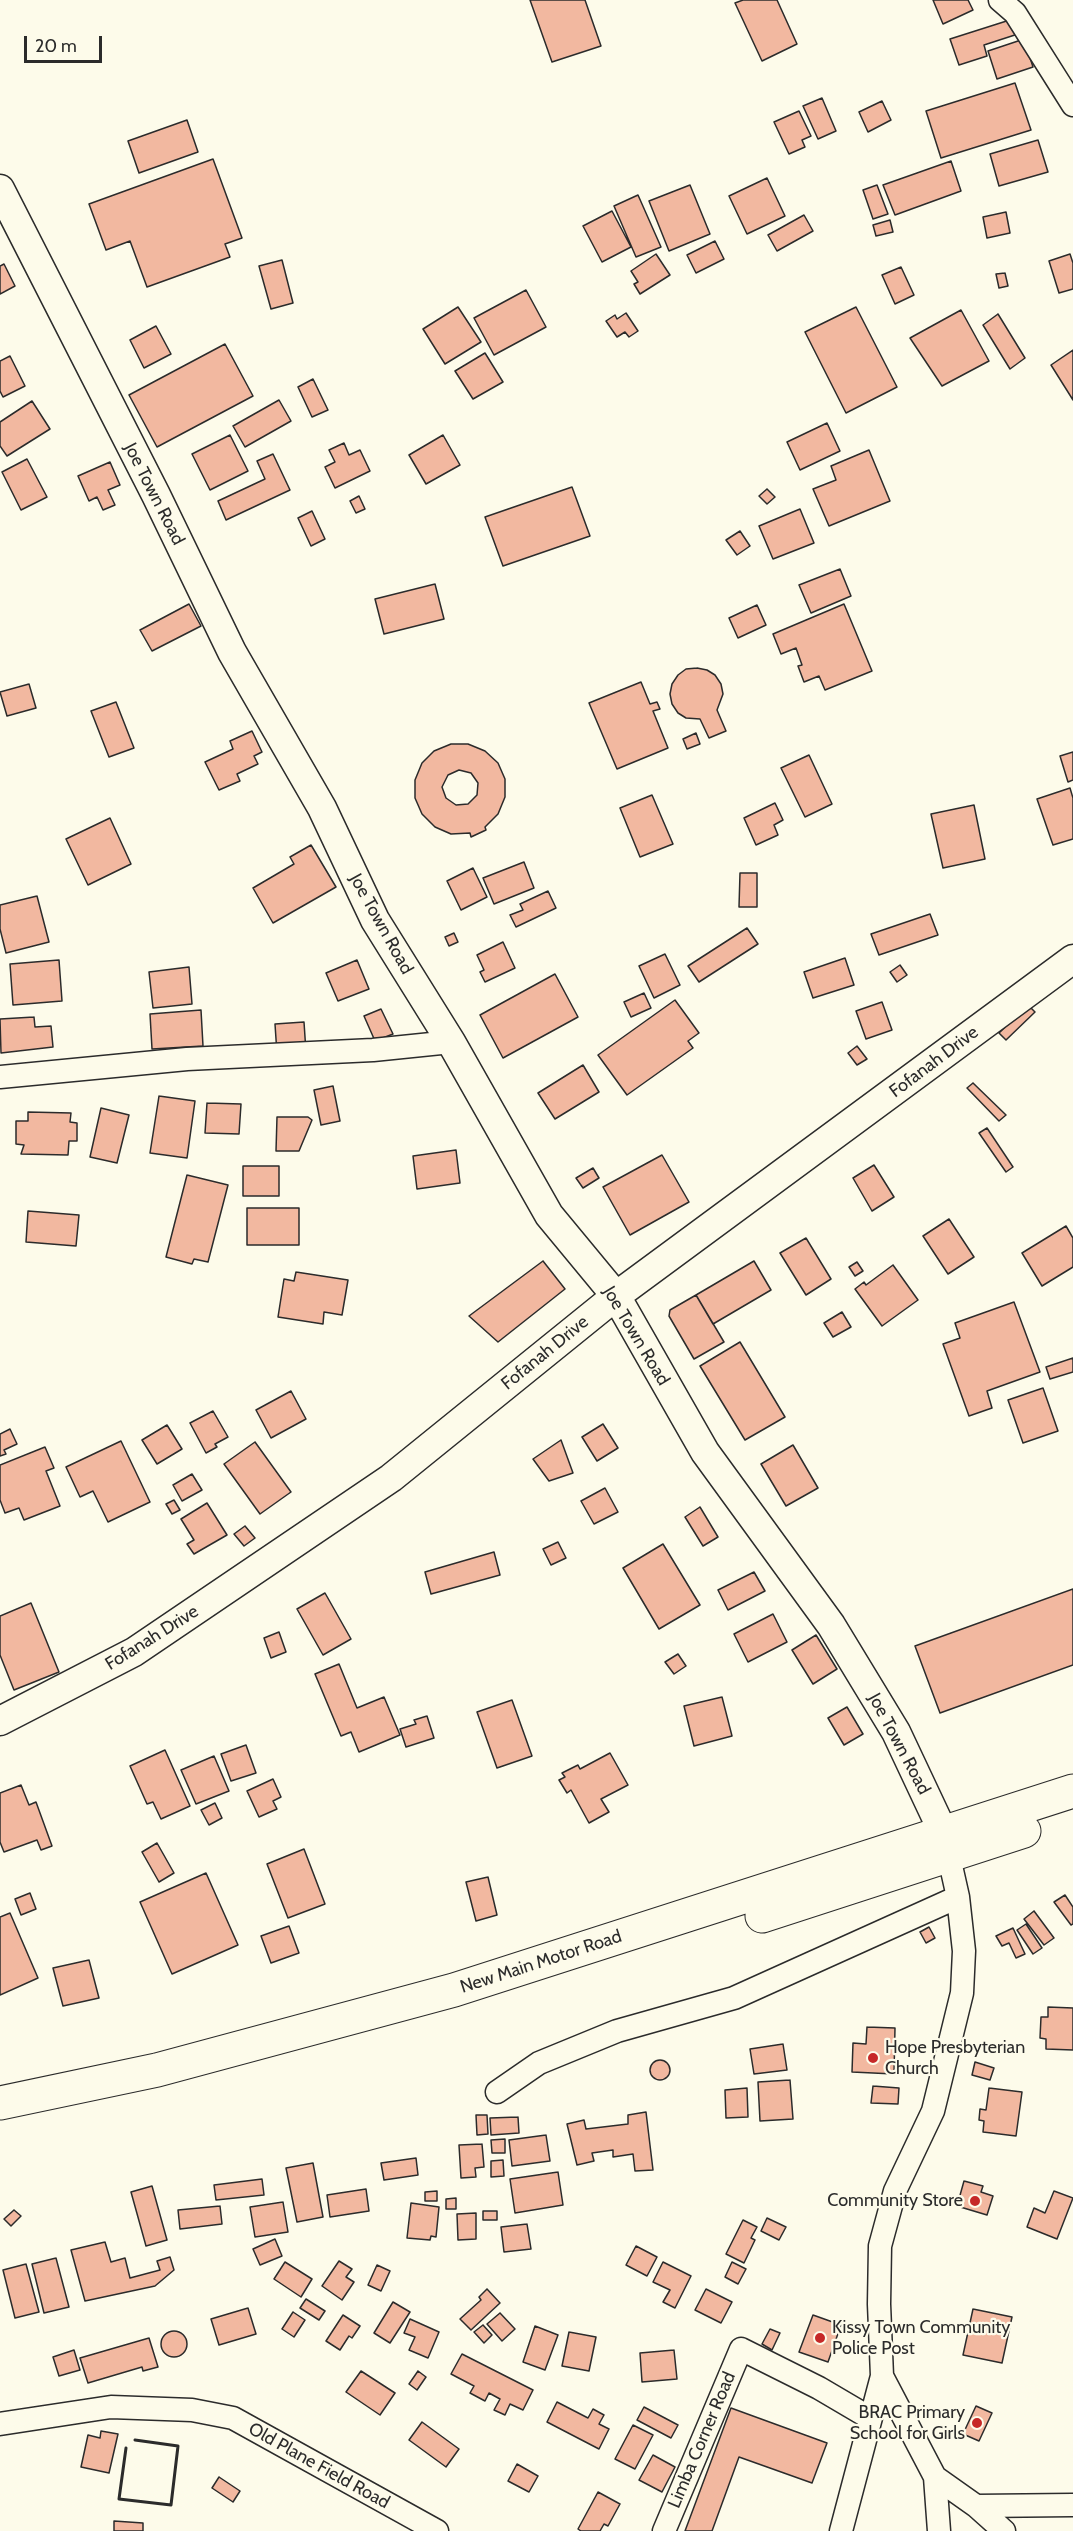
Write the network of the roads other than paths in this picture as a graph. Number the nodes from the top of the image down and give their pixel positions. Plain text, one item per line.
1 (1000, 0) edge
2 (1073, 105) edge
3 (0, 189) edge
4 (1073, 959) edge
5 (451, 1042) junction
6 (0, 1077) edge
7 (616, 1296) junction
8 (0, 1721) edge
9 (1073, 1791) edge
10 (1073, 1815) edge
11 (947, 1845) junction
12 (958, 1897) junction
13 (497, 2092) dead end
14 (0, 2103) edge
15 (0, 2126) edge
16 (882, 2376) junction
17 (870, 2418) junction
18 (0, 2424) edge
19 (935, 2477) junction
20 (1073, 2505) edge
21 (976, 2506) junction
22 (437, 2531) edge
23 (664, 2531) edge
24 (841, 2531) edge
25 (939, 2531) edge
26 (1005, 2531) edge

1 - 2 street
3 - 5 street, Joe Town Road
4 - 7 street, Fofanah Drive
5 - 6 street
5 - 7 street, Joe Town Road
7 - 8 street, Fofanah Drive
7 - 11 street, Joe Town Road
9 - 11 highway, New Main Motor Road
10 - 11 highway, New Main Motor Road
11 - 12 street, Joe Town Road
11 - 14 highway, New Main Motor Road
11 - 15 highway, New Main Motor Road
12 - 13 street
12 - 16 street, Joe Town Road
16 - 17 street
16 - 19 street, Joe Town Road
17 - 23 street, Limba Corner Road
17 - 24 street
18 - 22 street, Old Plane Field Road
19 - 21 street
19 - 25 street, Joe Town Road
20 - 21 street
21 - 26 street

